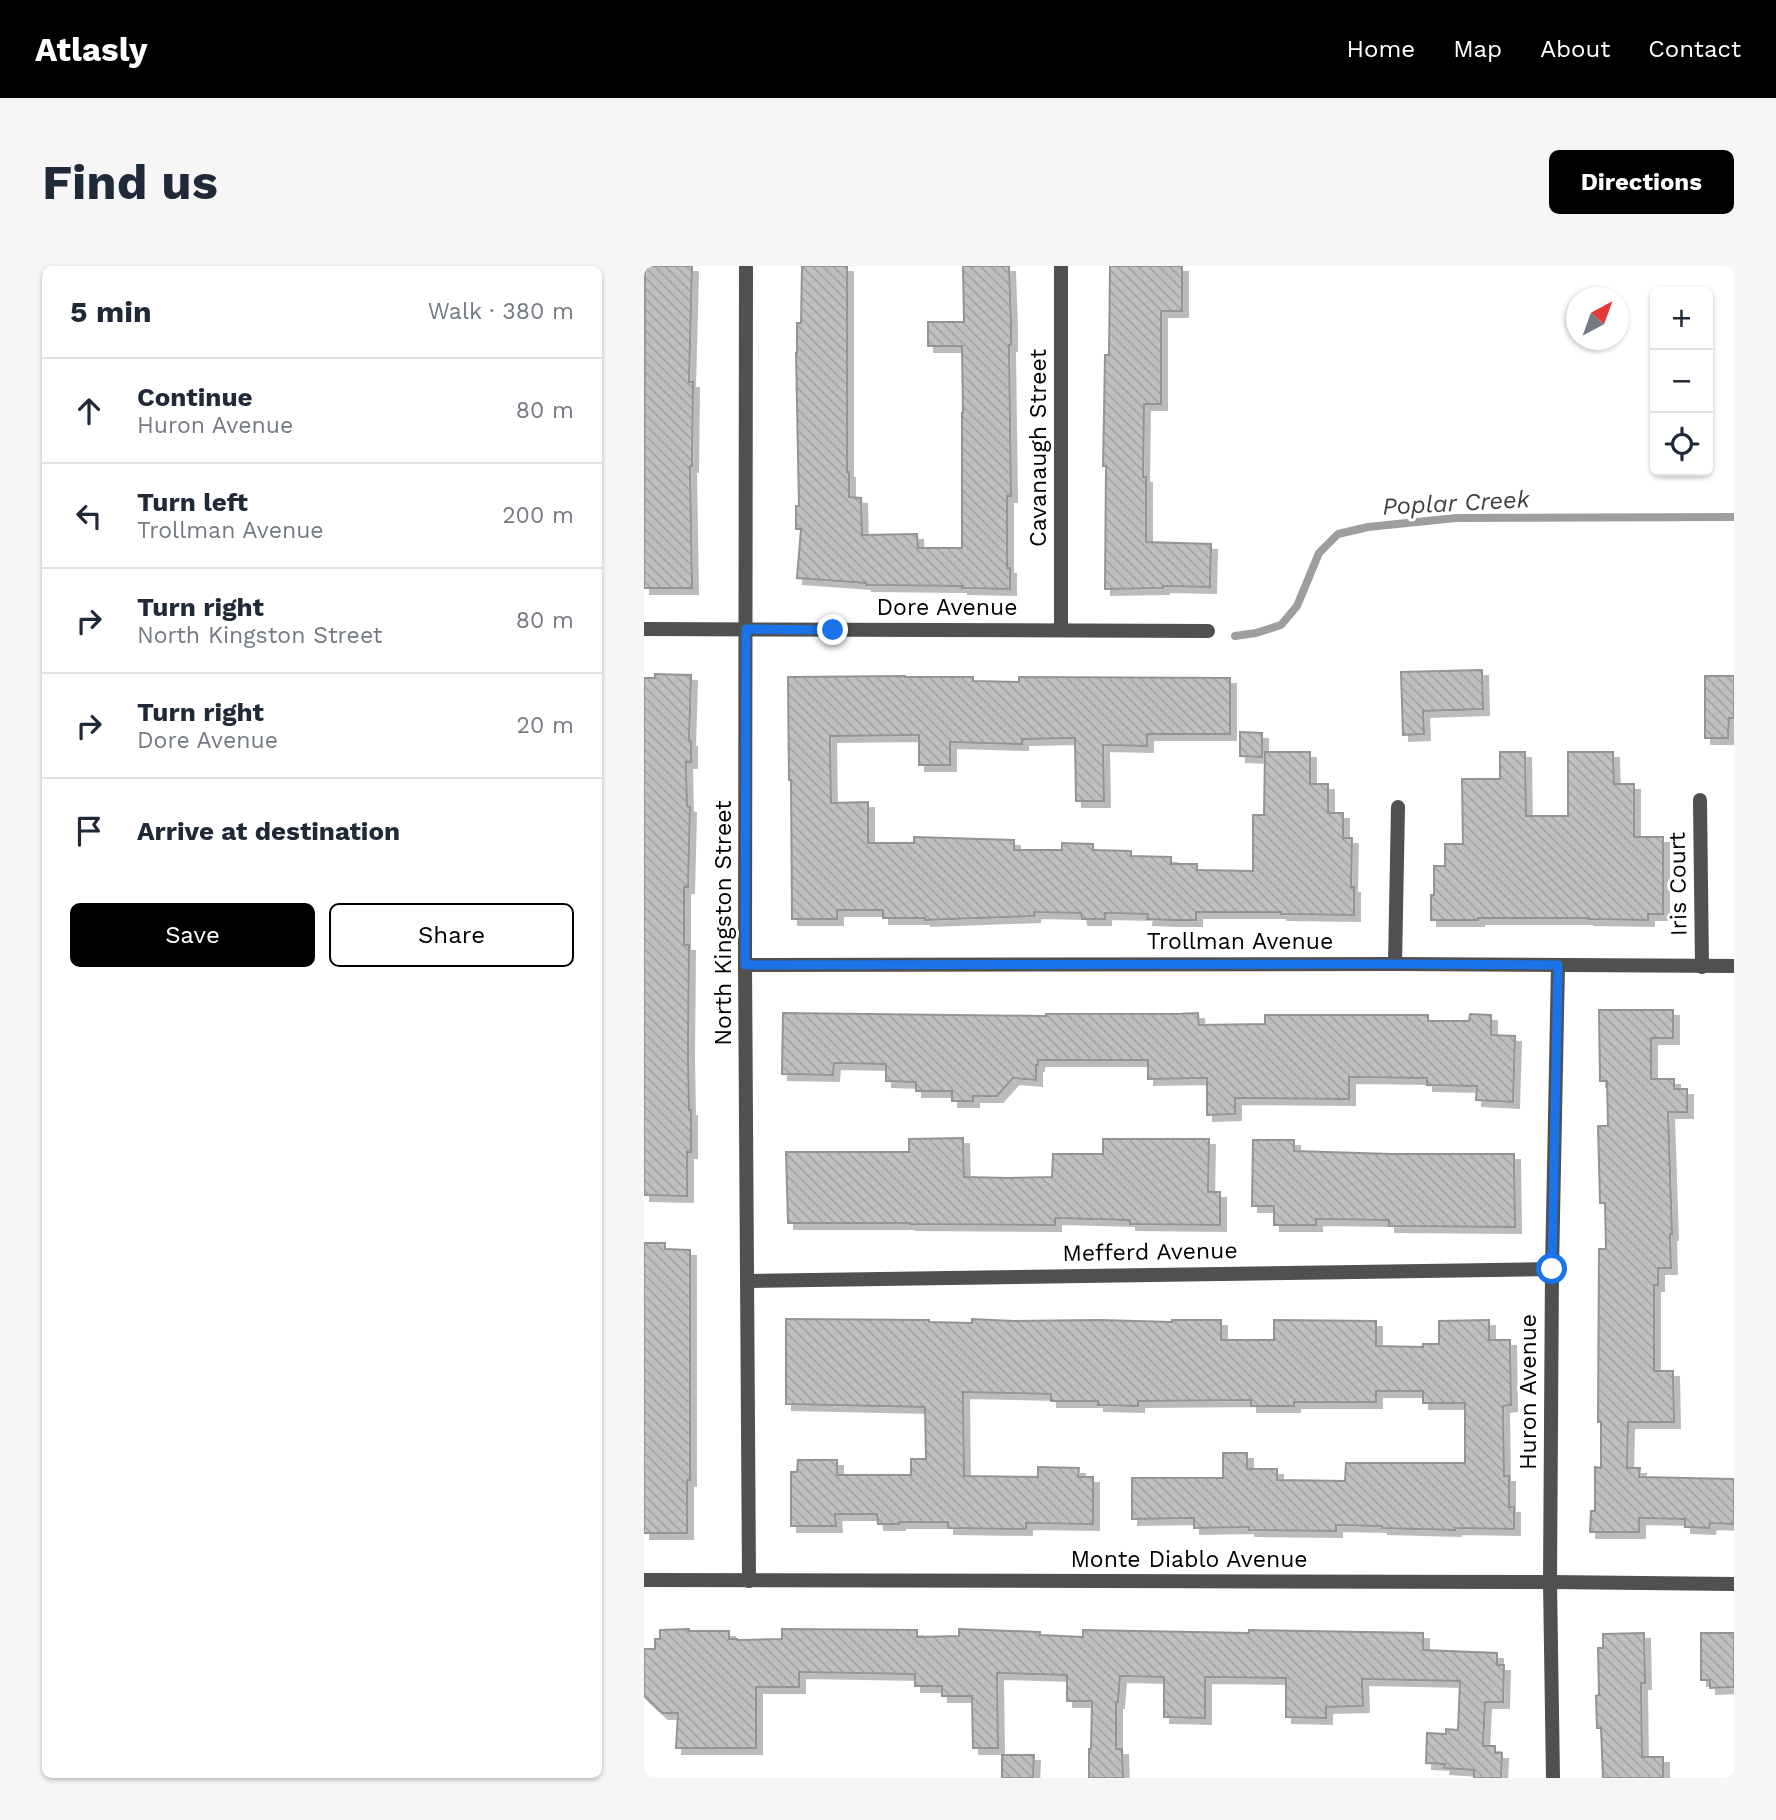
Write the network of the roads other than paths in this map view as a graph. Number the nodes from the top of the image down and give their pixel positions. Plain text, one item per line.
1 (746, 266) edge
2 (1060, 266) edge
3 (644, 629) edge
4 (746, 629) junction
5 (1061, 630) junction
6 (1208, 631) dead end
7 (1700, 800) dead end
8 (1398, 807) dead end
9 (1395, 964) junction
10 (745, 965) junction
11 (1558, 965) junction
12 (1734, 966) edge
13 (1702, 967) junction
14 (1552, 1269) junction
15 (748, 1281) junction
16 (644, 1580) edge
17 (749, 1581) junction
18 (1550, 1582) junction
19 (1734, 1584) edge
20 (1553, 1778) edge

1 - 4 street, North Kingston Street
2 - 5 street, Cavanaugh Street
3 - 4 street, Dore Avenue
4 - 5 street, Dore Avenue
4 - 10 street, North Kingston Street
5 - 6 street, Dore Avenue
7 - 13 street, Iris Court
8 - 9 street
9 - 10 street, Trollman Avenue
9 - 11 street, Trollman Avenue
10 - 15 street, North Kingston Street
11 - 13 street, Trollman Avenue
11 - 14 street, Huron Avenue
12 - 13 street, Trollman Avenue
14 - 15 street, Mefferd Avenue
14 - 18 street, Huron Avenue
15 - 17 street, North Kingston Street
16 - 17 street, Monte Diablo Avenue
17 - 18 street, Monte Diablo Avenue
18 - 19 street, Monte Diablo Avenue
18 - 20 street, Huron Avenue

